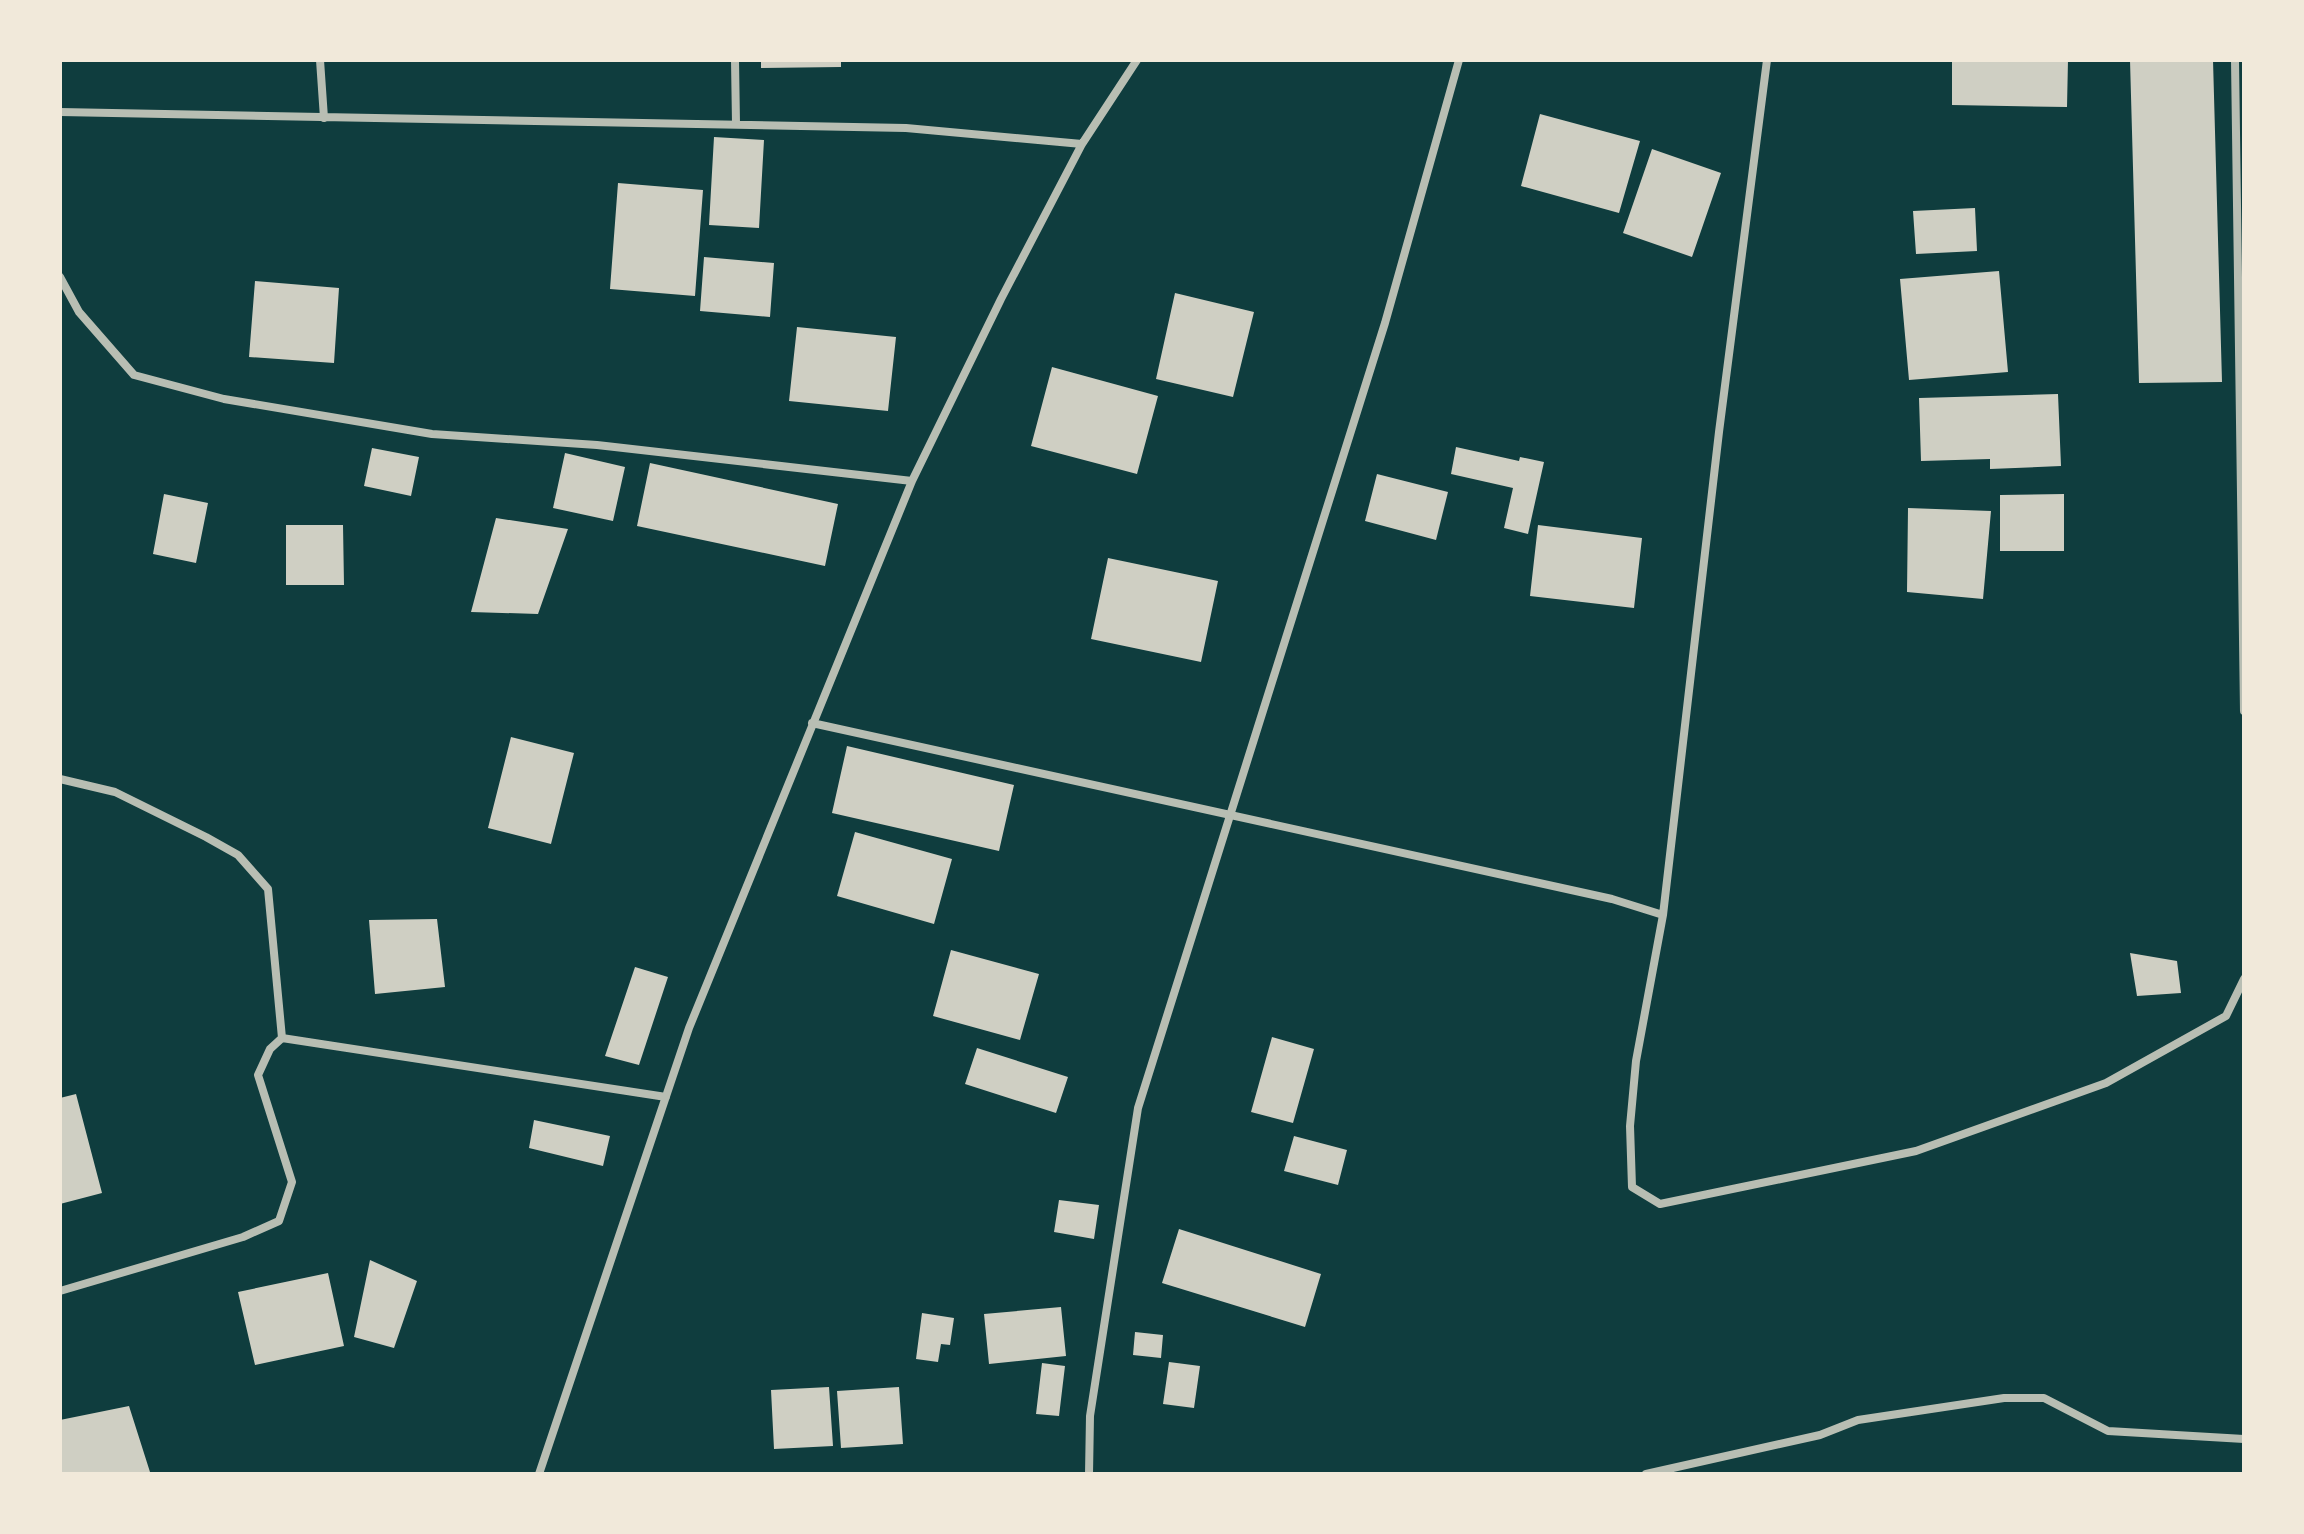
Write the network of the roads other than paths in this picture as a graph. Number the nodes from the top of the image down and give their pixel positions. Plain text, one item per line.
1 (320, 60) edge
2 (735, 60) edge
3 (1137, 60) edge
4 (1459, 60) edge
5 (1767, 60) edge
6 (2235, 60) edge
7 (60, 112) edge
8 (324, 118) junction
9 (736, 124) junction
10 (1082, 144) junction
11 (60, 277) edge
12 (912, 481) junction
13 (2244, 711) edge
14 (812, 723) junction
15 (60, 779) edge
16 (1231, 815) junction
17 (1663, 915) junction
18 (2244, 979) edge
19 (282, 1038) junction
20 (666, 1097) junction
21 (60, 1291) edge
22 (2244, 1439) edge
23 (539, 1474) edge
24 (1089, 1474) edge
25 (1646, 1474) edge

1 - 8 street
2 - 9 street
3 - 10 street
4 - 16 street
5 - 17 street
6 - 13 street
7 - 8 street
8 - 9 street
9 - 10 street
10 - 12 street
11 - 12 street
12 - 14 street
14 - 16 street
14 - 20 street
15 - 19 street
16 - 17 street
16 - 24 street
17 - 18 street
19 - 20 street
19 - 21 street
20 - 23 street
22 - 25 street

